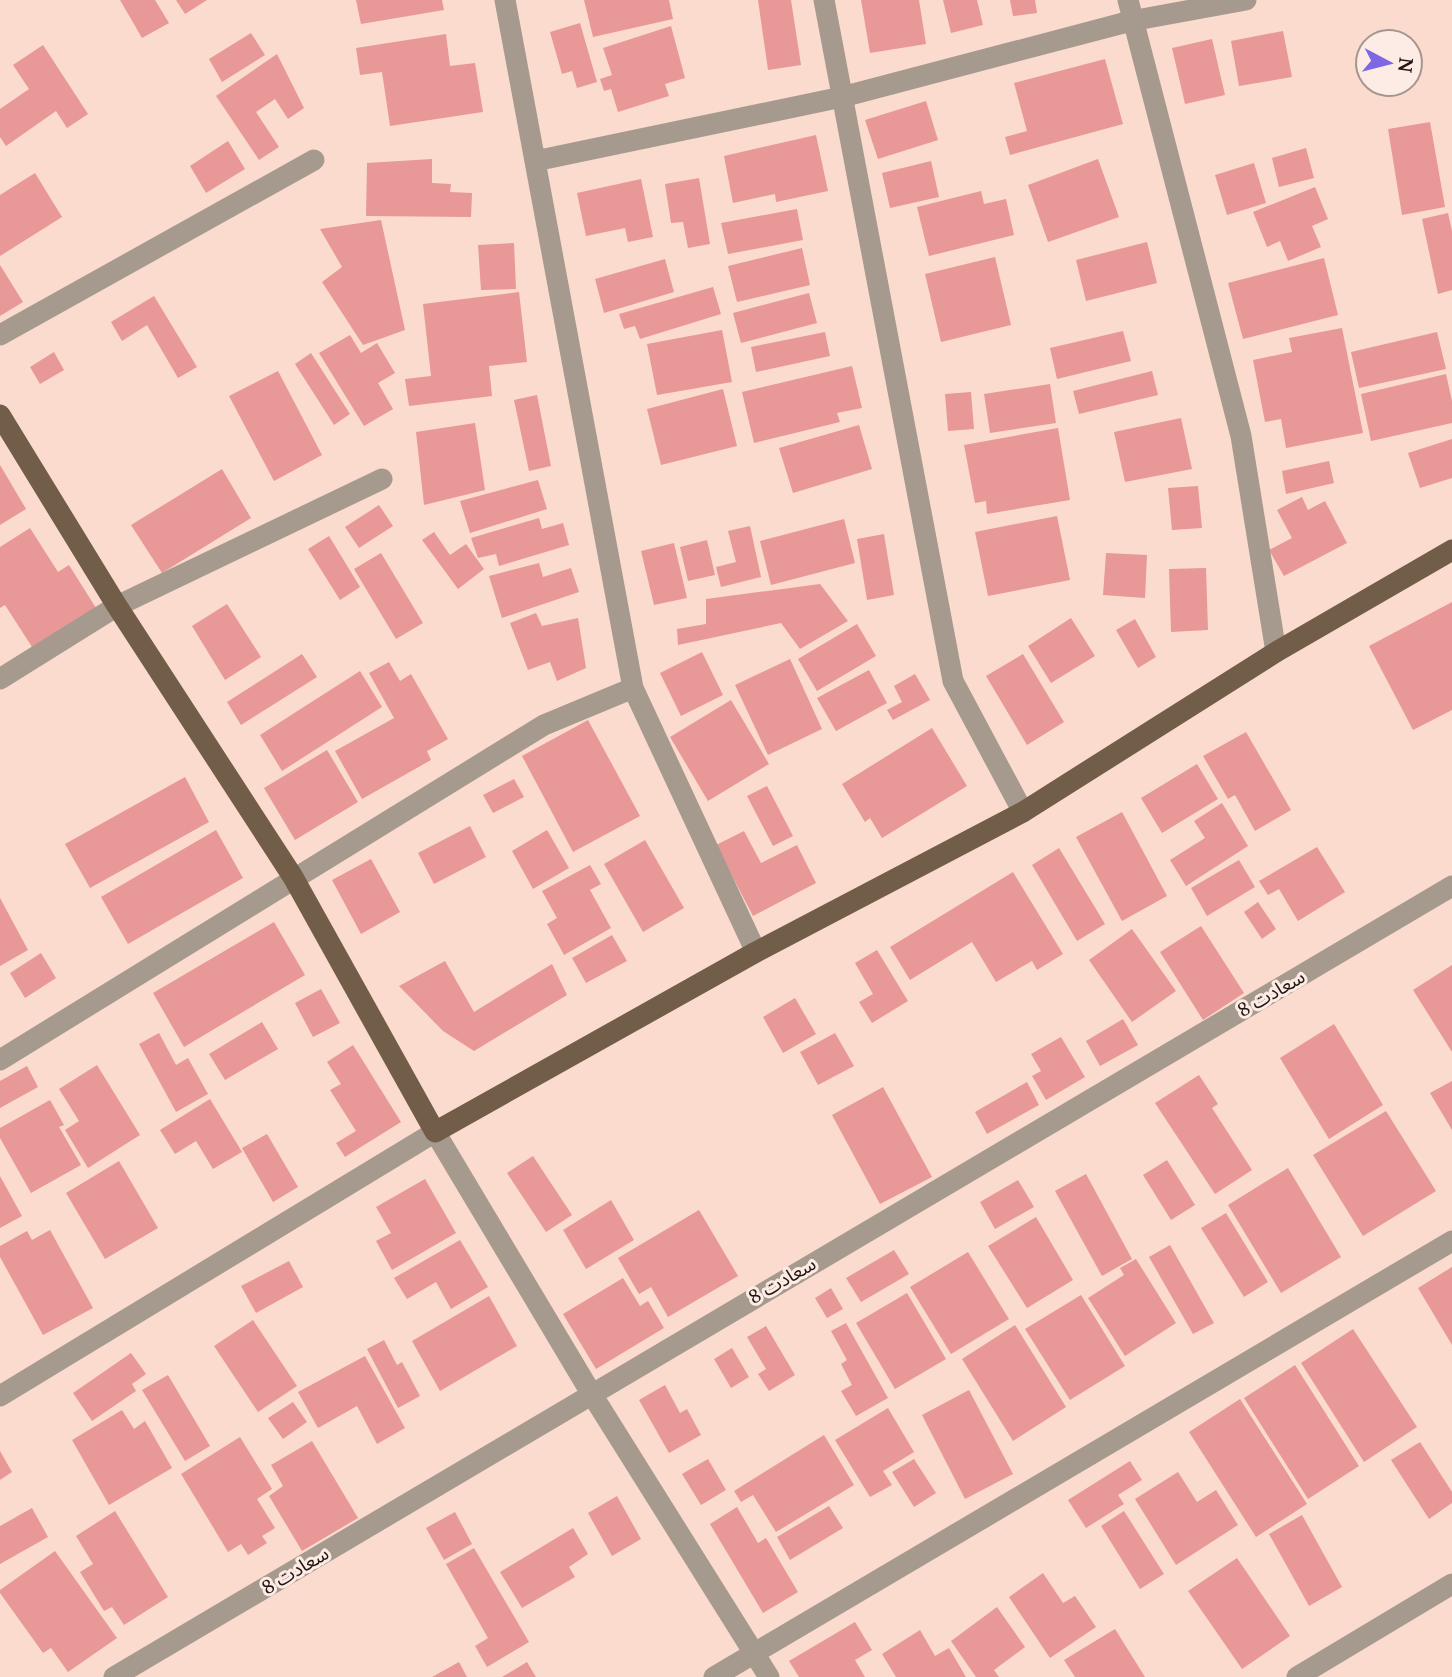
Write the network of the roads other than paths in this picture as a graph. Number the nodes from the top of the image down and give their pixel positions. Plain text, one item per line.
1 (505, 0) edge
2 (824, 0) edge
3 (1246, 0) edge
4 (1130, 10) edge
5 (842, 97) junction
6 (314, 160) dead end
7 (535, 162) junction
8 (0, 335) edge
9 (0, 415) edge
10 (382, 479) dead end
11 (1452, 550) edge
12 (117, 607) junction
13 (1276, 652) junction
14 (0, 679) edge
15 (633, 688) junction
16 (1023, 812) junction
17 (293, 877) junction
18 (1452, 886) edge
19 (756, 952) junction
20 (0, 1060) edge
21 (435, 1132) junction
22 (1452, 1241) edge
23 (591, 1393) junction
24 (0, 1396) edge
25 (1452, 1584) edge
26 (755, 1653) junction
27 (114, 1677) edge
28 (714, 1677) edge
29 (769, 1677) edge
30 (1297, 1677) edge

1 - 7 street
2 - 5 street
3 - 4 street
4 - 5 street
4 - 13 street
5 - 7 street
5 - 16 street
6 - 8 street
7 - 15 street
9 - 12 main road
10 - 12 street
11 - 13 main road
12 - 14 street
12 - 17 main road
13 - 16 main road
15 - 17 street
15 - 19 street
16 - 19 main road
17 - 20 street
17 - 21 main road
18 - 23 street, سعادت 8
19 - 21 main road
21 - 23 street
21 - 24 street
22 - 26 street
23 - 26 street
23 - 27 street, سعادت 8
25 - 30 street
26 - 28 street
26 - 29 street

